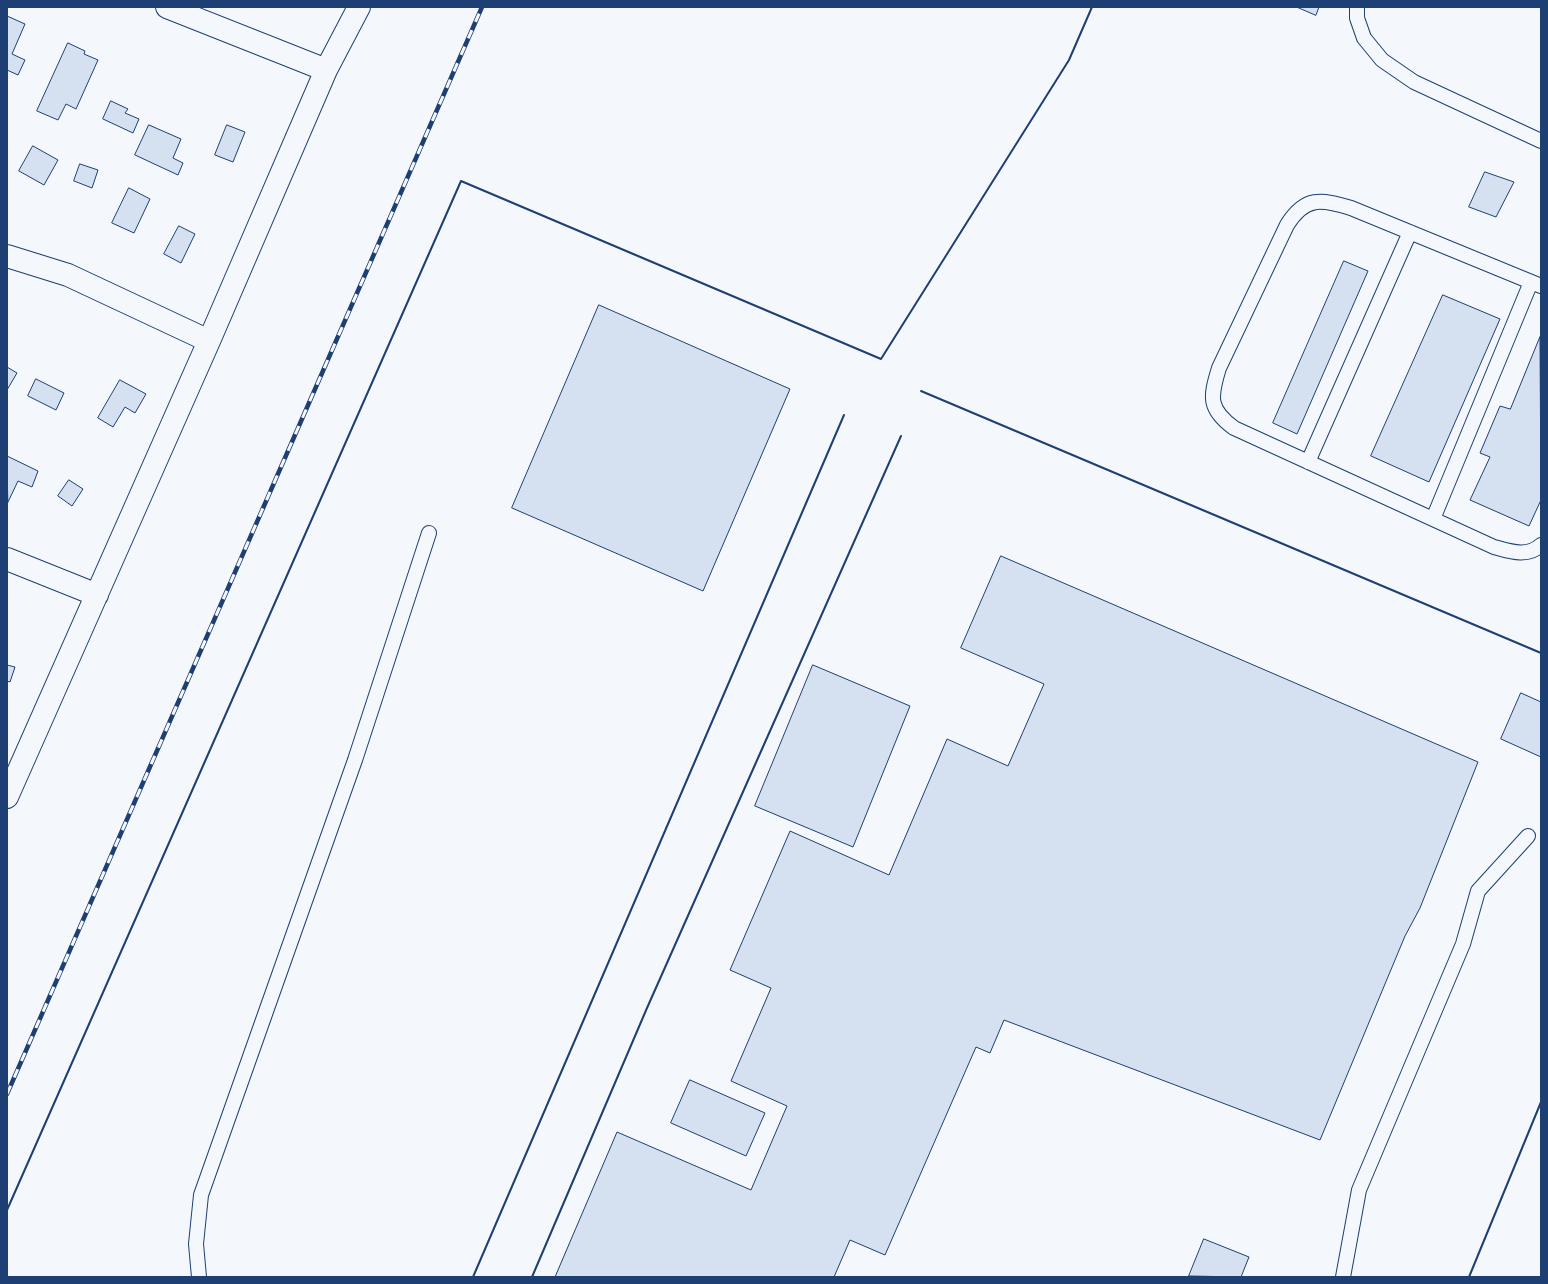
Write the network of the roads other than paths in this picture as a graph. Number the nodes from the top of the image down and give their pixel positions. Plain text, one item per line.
1 (167, 7) edge
2 (359, 7) edge
3 (1357, 7) edge
4 (326, 70) junction
5 (1541, 140) edge
6 (1410, 232) junction
7 (7, 256) edge
8 (1536, 284) edge
9 (209, 341) junction
10 (1308, 462) junction
11 (1433, 519) junction
12 (429, 533) dead end
13 (1541, 545) edge
14 (7, 559) edge
15 (97, 594) junction
16 (8, 793) edge
17 (1528, 836) dead end
18 (199, 1277) edge
19 (1343, 1277) edge

1 - 4 street
2 - 4 street
3 - 5 lane
4 - 9 street
6 - 8 lane
6 - 10 lane
6 - 10 lane
7 - 9 street
8 - 11 lane
9 - 15 street
10 - 11 lane
11 - 13 lane
12 - 18 lane
14 - 15 street
15 - 16 street
17 - 19 lane

